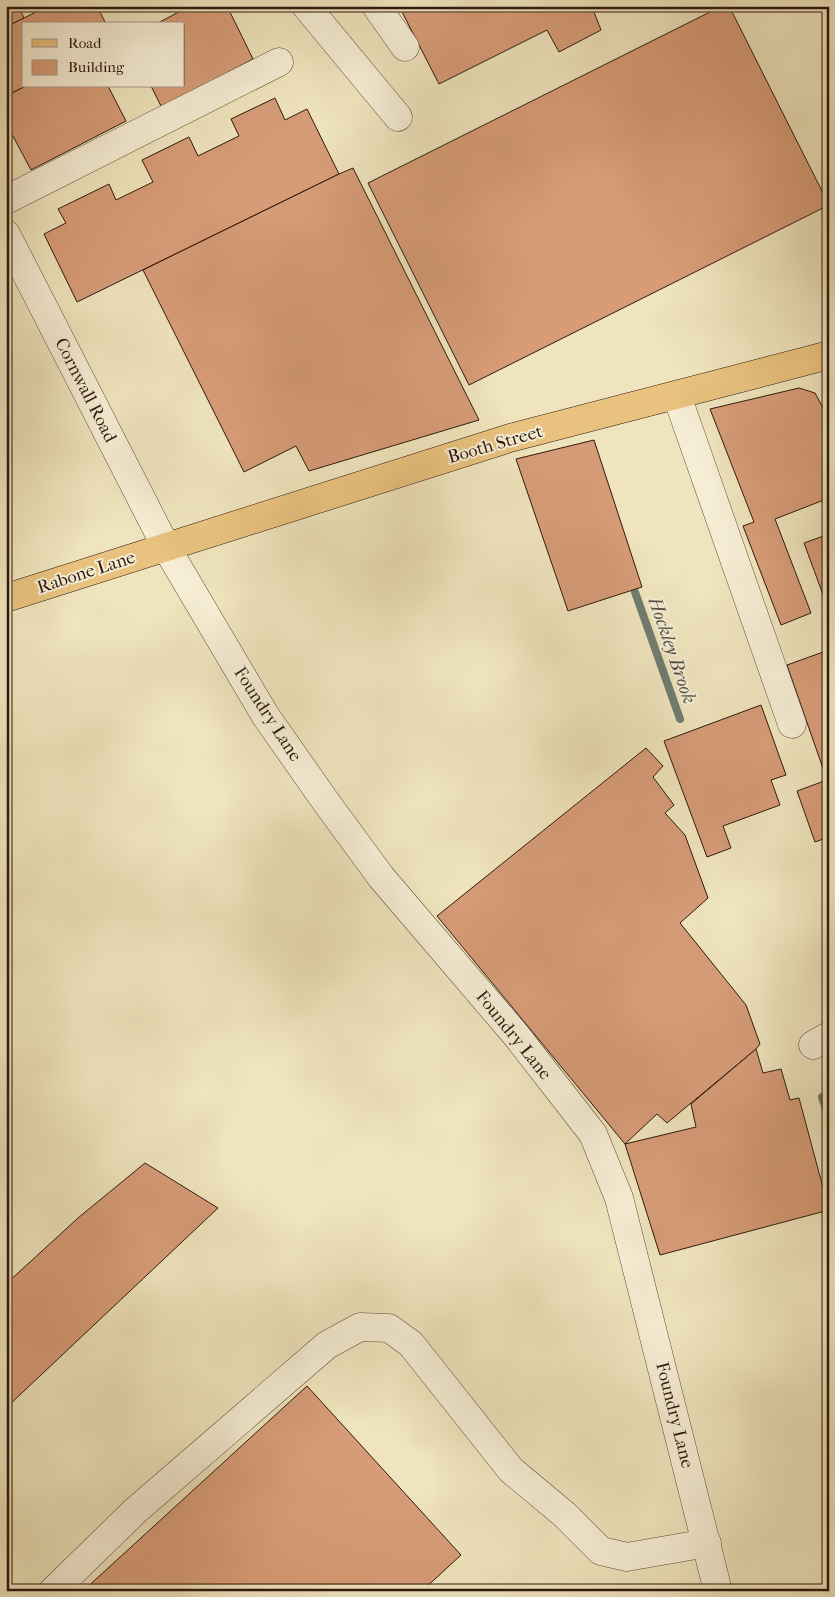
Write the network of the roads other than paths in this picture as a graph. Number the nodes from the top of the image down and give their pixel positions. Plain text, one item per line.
1 (306, 6) edge
2 (376, 6) edge
3 (405, 47) dead end
4 (279, 62) dead end
5 (398, 116) dead end
6 (6, 200) edge
7 (6, 234) edge
8 (829, 356) edge
9 (676, 396) junction
10 (166, 547) junction
11 (6, 598) edge
12 (792, 724) dead end
13 (707, 1543) junction
14 (53, 1591) edge
15 (718, 1591) edge

1 - 5 street
2 - 3 street
4 - 6 street
7 - 10 street, Cornwall Road
8 - 9 main road, Booth Street
9 - 10 main road, Booth Street
9 - 12 street
10 - 11 main road, Rabone Lane
10 - 13 street, Foundry Lane
13 - 14 street
13 - 15 street, Foundry Lane

